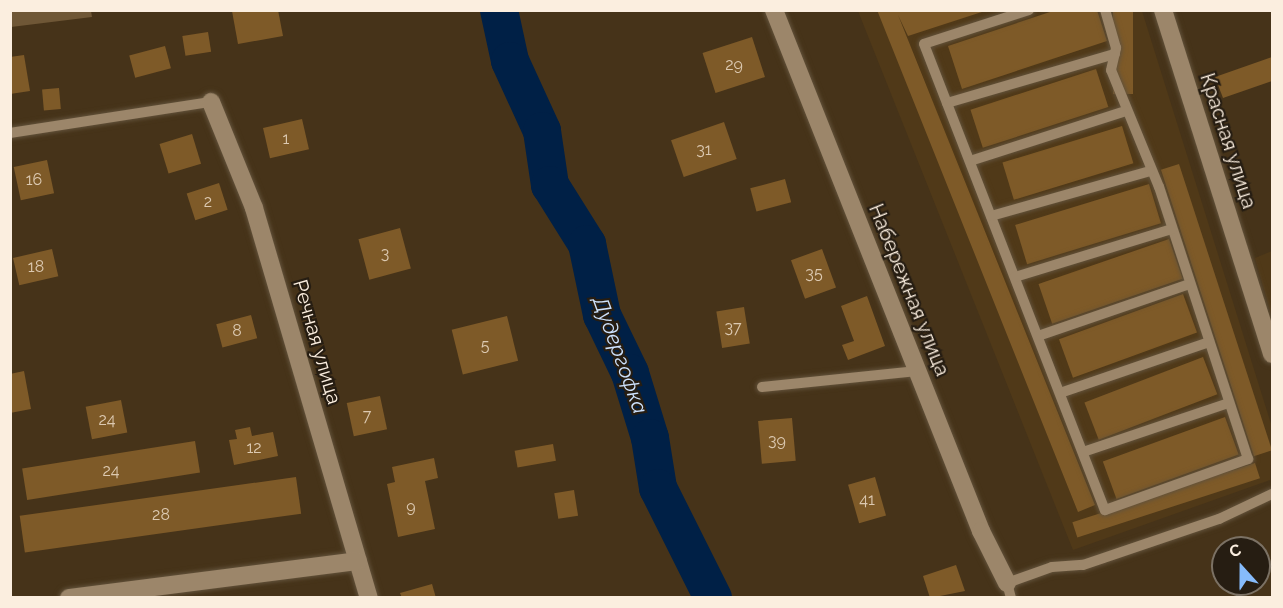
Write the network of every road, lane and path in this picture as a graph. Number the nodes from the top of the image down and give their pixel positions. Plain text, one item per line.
1 (774, 10) edge
2 (1029, 10) edge
3 (1105, 10) edge
4 (1163, 10) edge
5 (1115, 54) junction
6 (211, 102) joint
7 (947, 103) junction
8 (1126, 111) junction
9 (10, 133) edge
10 (970, 161) junction
11 (1150, 171) junction
12 (991, 216) junction
13 (1172, 229) junction
14 (1015, 277) junction
15 (1191, 284) junction
16 (1038, 336) junction
17 (1209, 342) junction
18 (1272, 354) edge
19 (917, 371) junction
20 (762, 387) dead end
21 (1060, 393) junction
22 (1229, 403) junction
23 (1083, 452) junction
24 (1272, 494) edge
25 (358, 561) junction
26 (1009, 590) edge
27 (69, 597) edge
28 (369, 597) edge

1 - 19 street, Набережная улица
2 - 7 lane
3 - 5 lane
4 - 18 street, Красная улица
5 - 7 lane
5 - 8 lane
6 - 9 lane
6 - 25 street, Речная улица
7 - 10 lane
8 - 10 lane
8 - 11 lane
10 - 12 lane
11 - 12 lane
11 - 13 lane
12 - 14 lane
13 - 14 lane
13 - 15 lane
14 - 16 lane
15 - 16 lane
15 - 17 lane
16 - 21 lane
17 - 21 lane
17 - 22 lane
19 - 20 lane
19 - 26 street, Набережная улица
21 - 23 lane
22 - 23 lane
22 - 23 lane
24 - 26 lane
25 - 27 street
25 - 28 street, Речная улица

